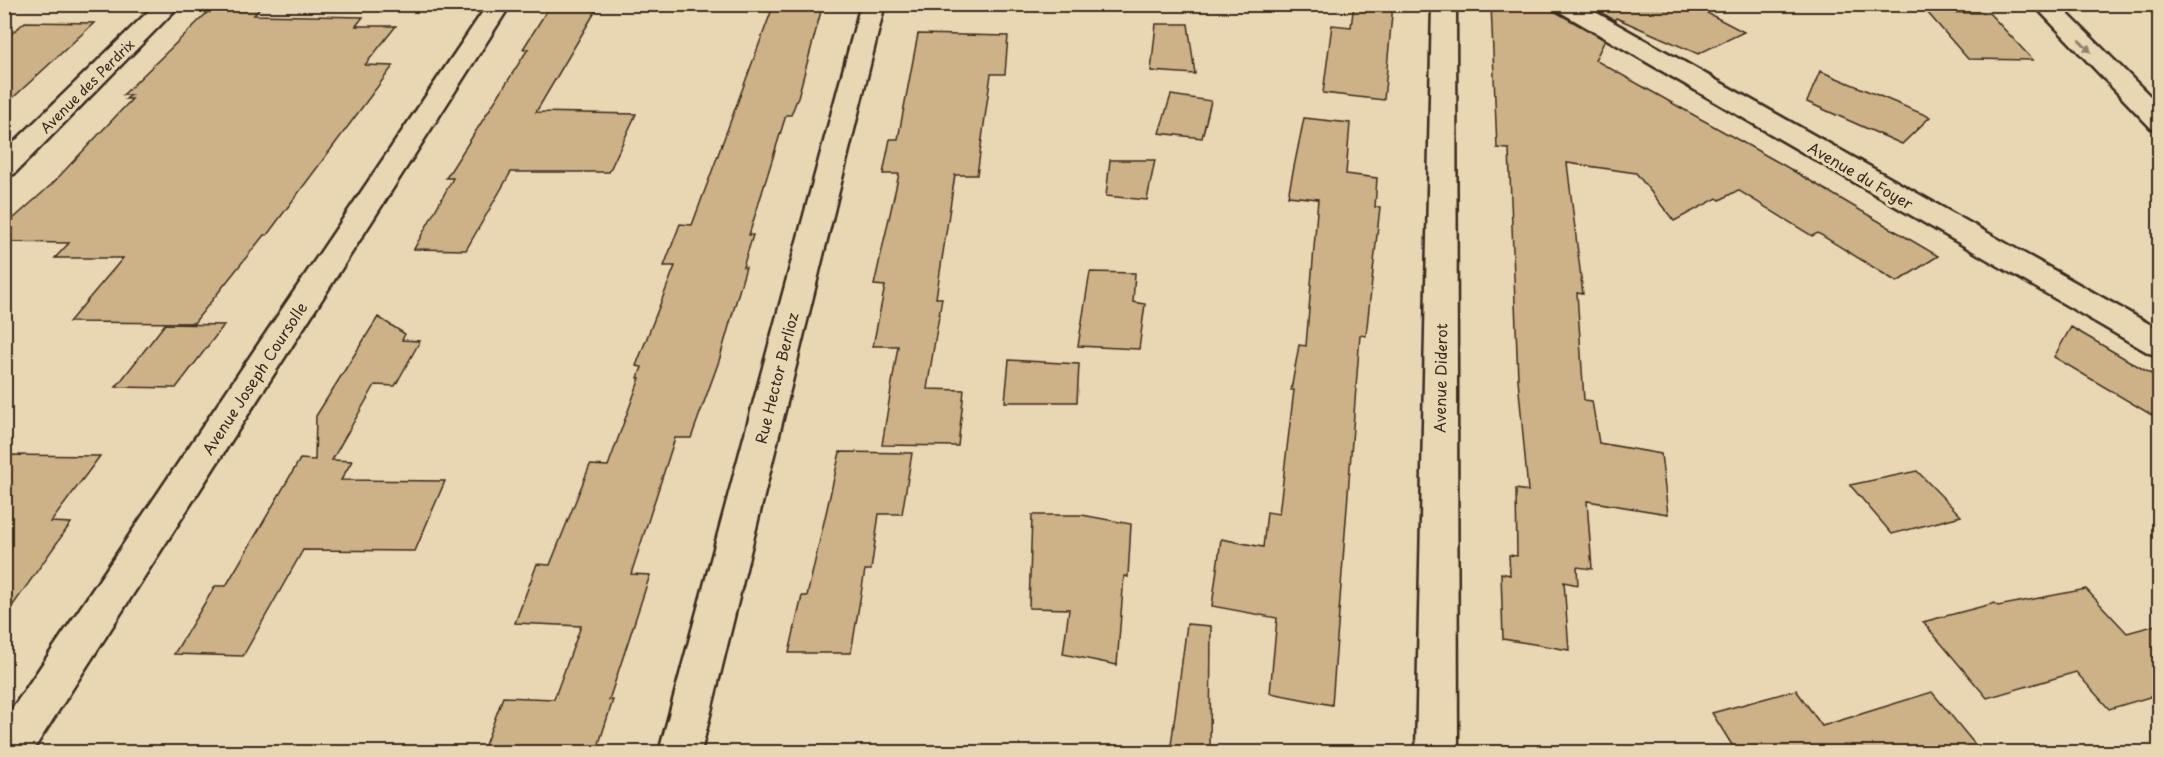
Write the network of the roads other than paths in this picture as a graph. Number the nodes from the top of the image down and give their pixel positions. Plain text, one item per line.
1 (170, 4) edge
2 (500, 4) edge
3 (873, 4) edge
4 (1444, 4) edge
5 (1563, 4) edge
6 (2044, 4) edge
7 (2160, 122) edge
8 (4, 168) edge
9 (2160, 345) edge
10 (8, 753) edge
11 (680, 753) edge
12 (1437, 753) edge

1 - 8 street, Avenue des Perdrix
2 - 10 street, Avenue Joseph Coursolle
3 - 11 street, Rue Hector Berlioz
4 - 12 street, Avenue Diderot
5 - 9 street, Avenue du Foyer
6 -> 7 street

